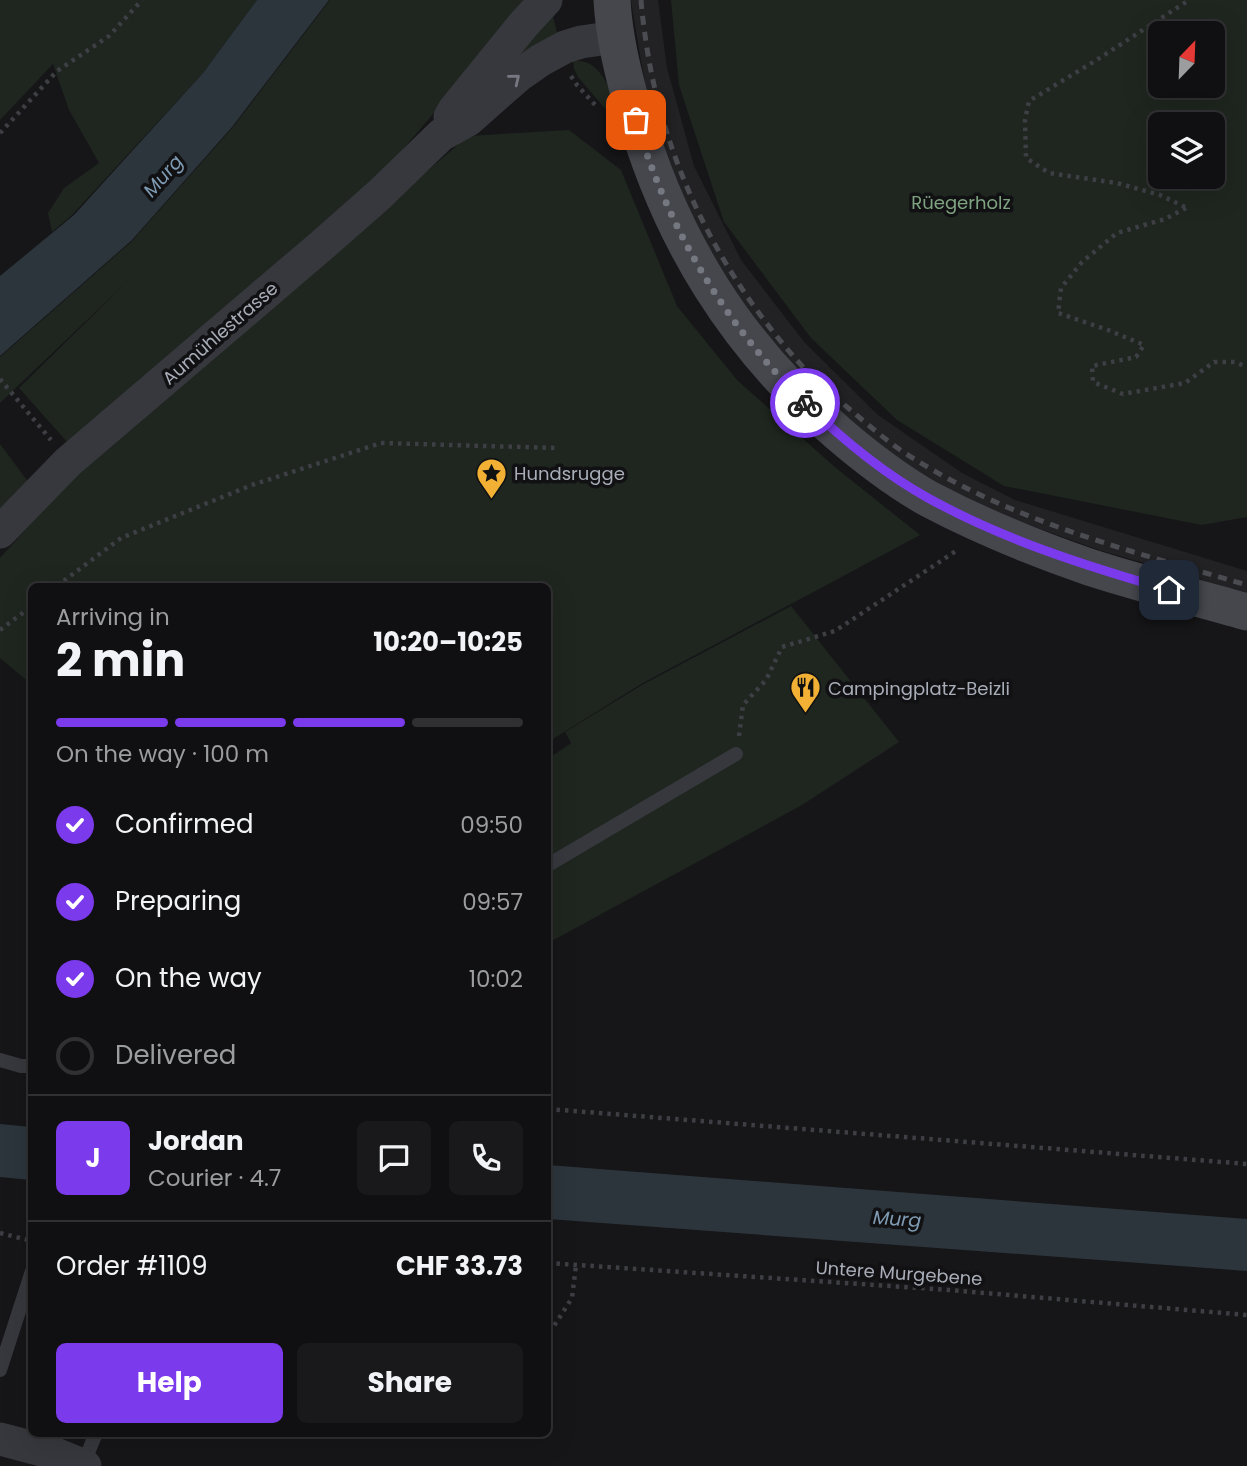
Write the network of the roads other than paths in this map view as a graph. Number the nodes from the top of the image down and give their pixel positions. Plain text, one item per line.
1 (546, 0) edge
2 (612, 0) edge
3 (616, 37) junction
4 (441, 135) junction
5 (0, 532) edge
6 (1247, 612) edge
7 (736, 754) road end
8 (551, 863) edge
9 (0, 1060) edge
10 (28, 1066) edge
11 (28, 1282) edge
12 (0, 1370) edge
13 (95, 1437) edge
14 (0, 1439) edge
15 (84, 1466) edge

1 - 4 street, Aumühlestrasse
2 - 3 main road
4 -> 3 street, Aumühlestrasse
3 - 6 main road
4 - 5 street, Aumühlestrasse
7 - 8 lane
9 - 10 lane
11 - 12 lane
13 - 15 lane
14 - 15 street

